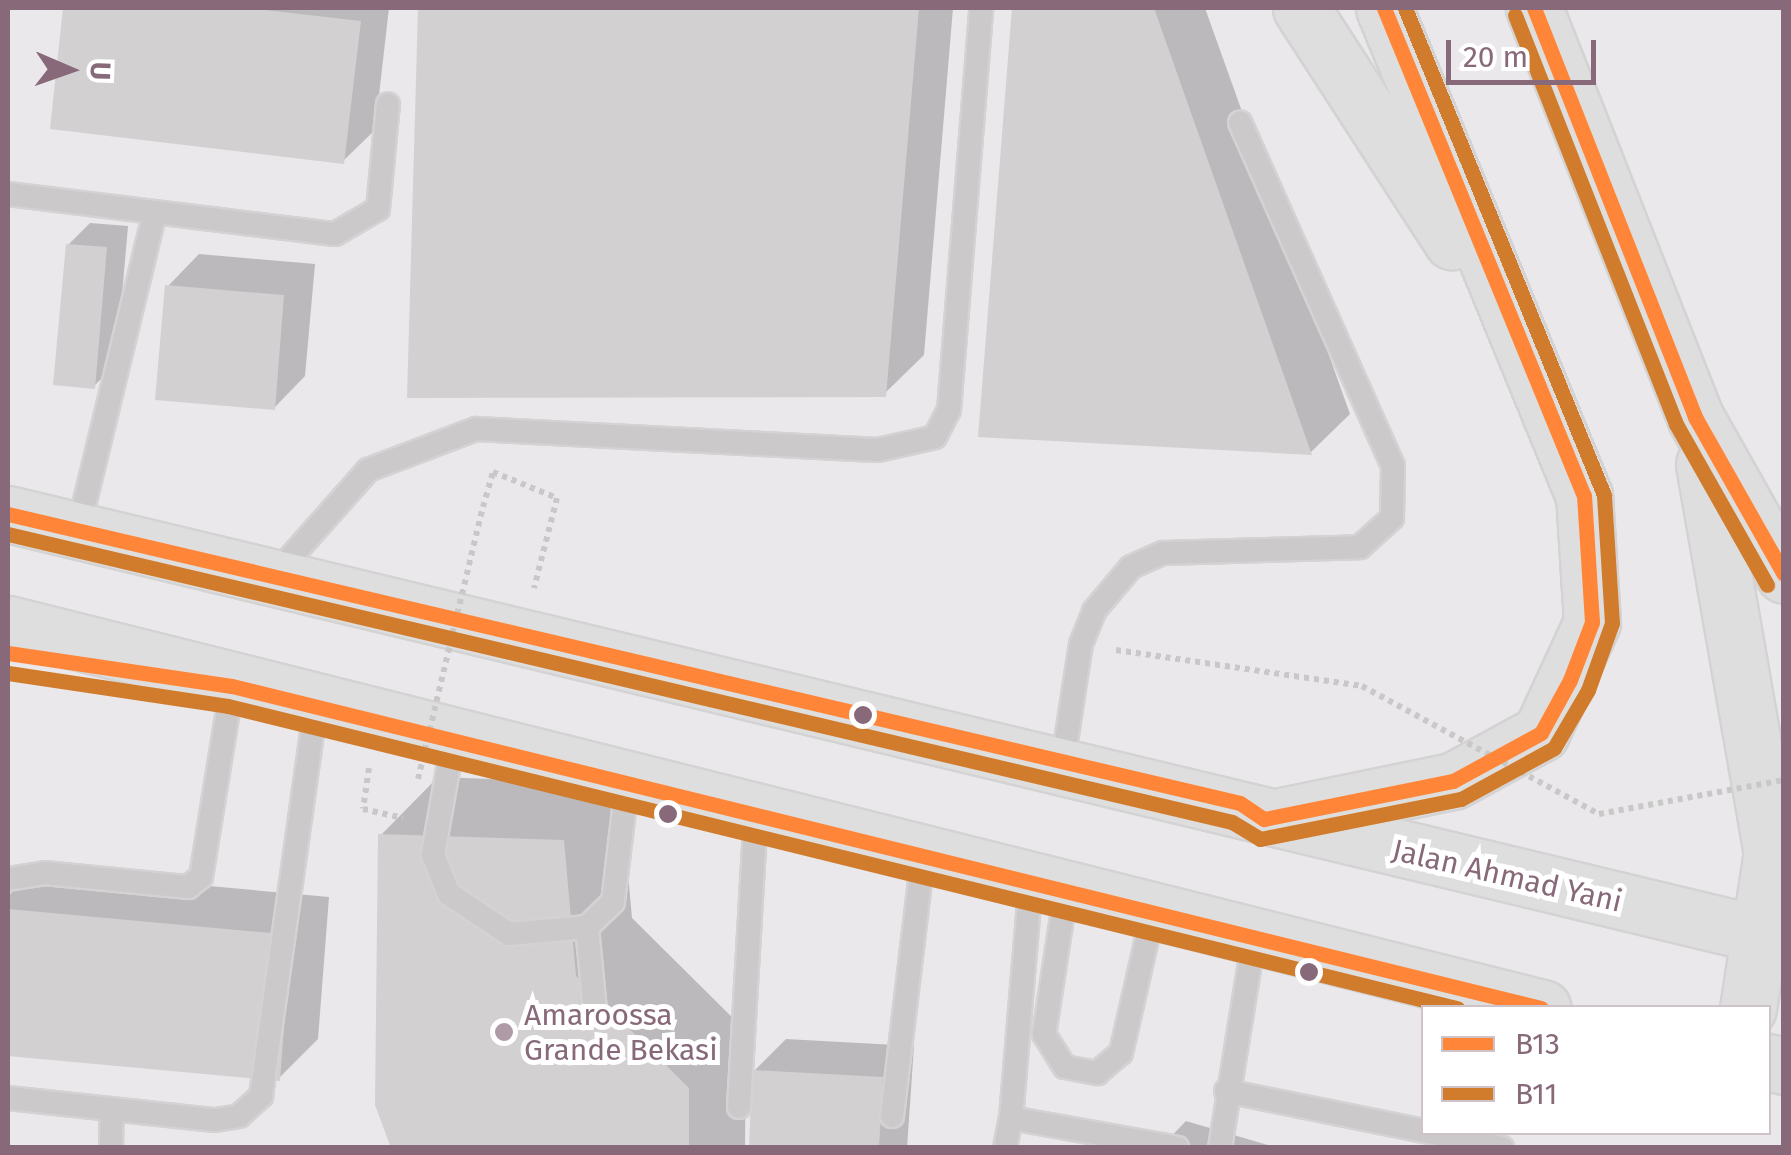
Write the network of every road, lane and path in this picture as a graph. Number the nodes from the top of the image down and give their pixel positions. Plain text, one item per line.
1 (981, 8) edge
2 (1301, 8) edge
3 (1384, 8) edge
4 (1534, 8) edge
5 (388, 104) dead end
6 (1240, 123) dead end
7 (8, 194) edge
8 (154, 215) junction
9 (1516, 340) junction
10 (1695, 416) junction
11 (8, 514) edge
12 (78, 530) junction
13 (1784, 575) edge
14 (274, 576) junction
15 (8, 624) edge
16 (522, 635) junction
17 (1082, 644) junction
18 (8, 652) edge
19 (232, 686) junction
20 (316, 707) junction
21 (436, 760) junction
22 (1063, 761) junction
23 (1784, 780) edge
24 (627, 784) junction
25 (362, 809) dead end
26 (756, 815) junction
27 (1264, 819) junction
28 (410, 820) dead end
29 (923, 856) junction
30 (8, 879) edge
31 (1049, 887) junction
32 (1153, 912) junction
33 (587, 927) junction
34 (1254, 937) junction
35 (1774, 938) edge
36 (1531, 1005) edge
37 (1749, 1005) edge
38 (596, 1020) dead end
39 (1226, 1091) junction
40 (8, 1098) edge
41 (739, 1107) dead end
42 (112, 1109) junction
43 (892, 1116) dead end
44 (1012, 1118) junction
45 (1421, 1131) edge
46 (1440, 1135) edge
47 (110, 1148) edge
48 (1005, 1148) edge
49 (1177, 1148) edge
50 (1220, 1148) edge
51 (1502, 1148) edge

1 - 14 lane
2 - 9 highway
3 - 9 highway
4 - 10 highway
5 - 8 lane
6 - 17 lane
7 - 8 lane
8 - 12 lane
9 - 27 highway
10 - 13 highway
10 - 35 highway
11 - 12 highway, Jalan Ahmad Yani
12 - 14 highway, Jalan Ahmad Yani
14 - 16 highway, Jalan Ahmad Yani
15 - 19 highway
16 - 21 path, bridge
16 - 22 highway, Jalan Ahmad Yani
17 - 22 lane
17 - 23 path, bridge
18 - 19 highway
19 - 20 highway
19 - 30 lane
20 - 21 highway
20 - 42 lane
21 - 24 highway
21 - 33 lane
22 - 27 highway, Jalan Ahmad Yani
24 - 26 highway
24 - 33 lane
25 - 28 path
26 - 29 highway
26 - 41 lane
27 - 35 highway, Jalan Ahmad Yani
29 - 31 highway
29 - 43 lane
31 - 32 highway
31 - 32 lane
31 - 44 lane
32 - 34 highway
33 - 38 lane
34 - 36 highway
34 - 39 lane
35 - 37 highway
39 - 45 lane
39 - 50 lane
40 - 42 lane
42 - 47 lane
44 - 48 lane
44 - 49 lane
46 - 51 lane

